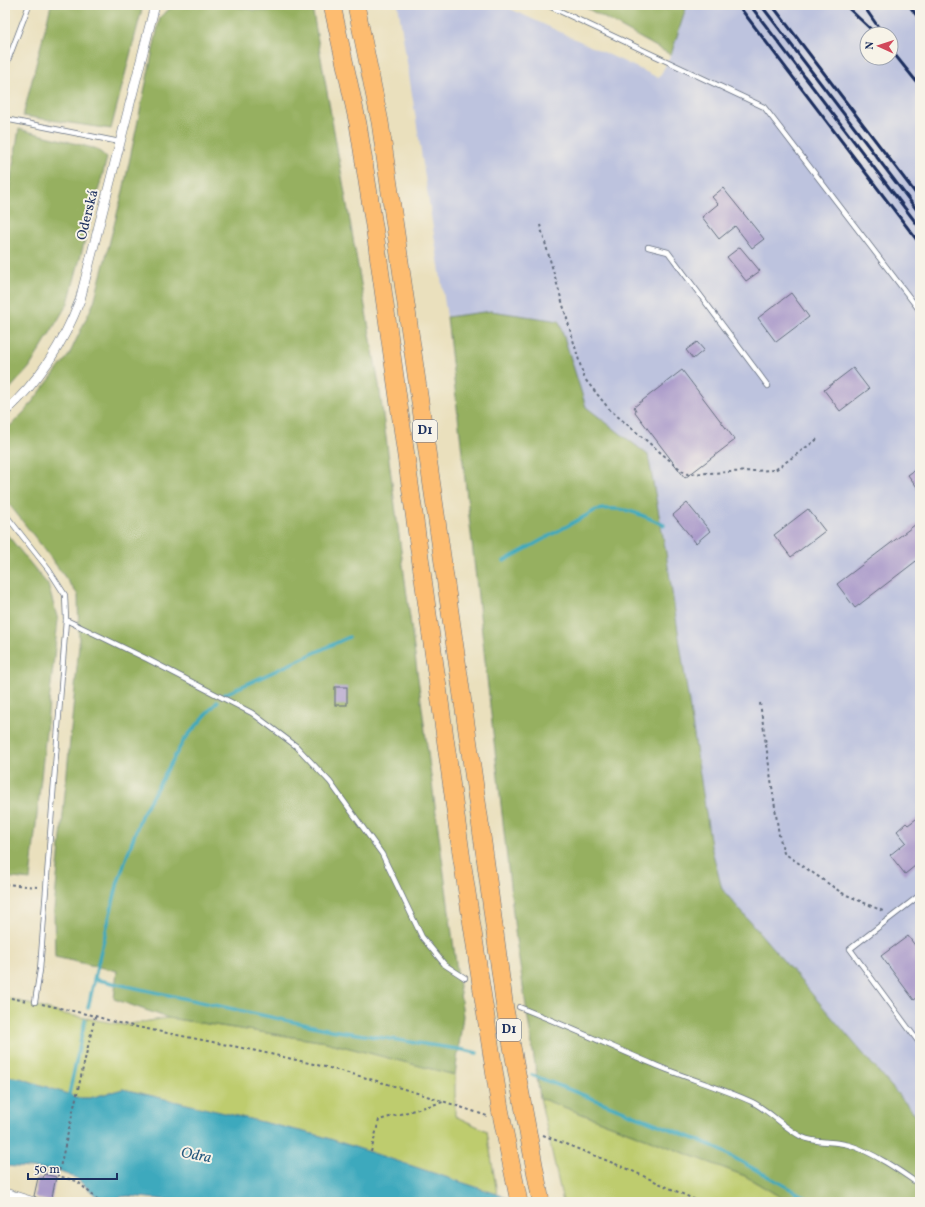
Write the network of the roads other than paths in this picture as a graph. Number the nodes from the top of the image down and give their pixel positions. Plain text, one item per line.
1 (29, 5) edge
2 (154, 5) edge
3 (547, 5) edge
4 (356, 6) edge
5 (334, 11) edge
6 (5, 68) edge
7 (5, 119) edge
8 (120, 142) junction
9 (648, 247) dead end
10 (920, 311) edge
11 (768, 386) dead end
12 (5, 412) edge
13 (5, 514) edge
14 (66, 620) junction
15 (920, 895) edge
16 (465, 978) dead end
17 (35, 1002) road end
18 (519, 1007) dead end
19 (920, 1044) edge
20 (920, 1185) edge
21 (5, 1193) edge
22 (34, 1202) edge
23 (519, 1202) edge
24 (541, 1202) edge

1 - 6 lane
2 - 8 street, Oderská
3 - 10 lane
4 - 24 highway, D1, bridge
5 - 23 highway, D1, bridge
7 - 8 lane
8 - 12 street, Oderská
9 - 11 lane
13 - 14 lane
14 - 16 lane
14 - 17 lane
15 - 19 lane
18 - 20 lane
21 - 22 street

